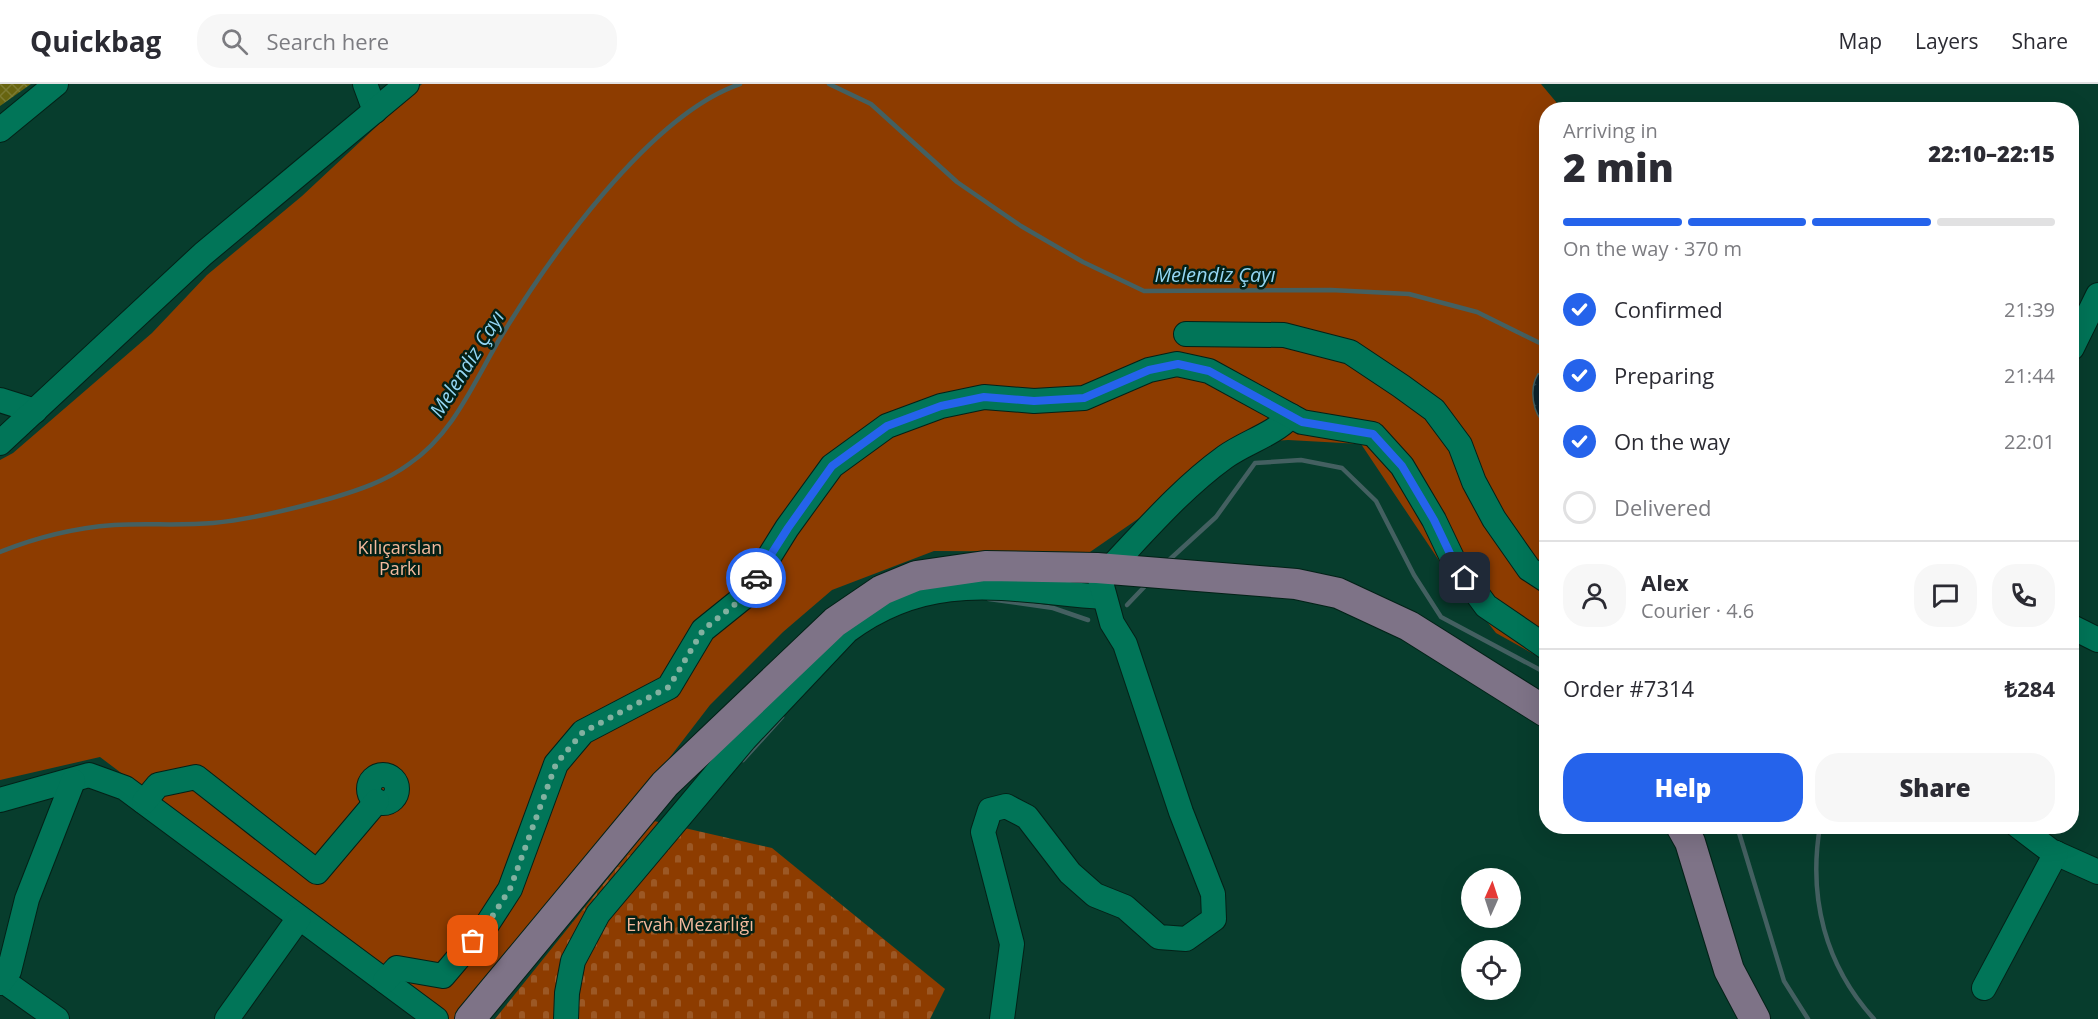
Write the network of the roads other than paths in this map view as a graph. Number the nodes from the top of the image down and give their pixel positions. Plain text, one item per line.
1 (56, 84) edge
2 (365, 84) edge
3 (407, 84) edge
4 (375, 111) junction
5 (0, 130) edge
6 (2098, 295) edge
7 (1186, 334) dead end
8 (2079, 334) edge
9 (0, 400) edge
10 (35, 411) junction
11 (1291, 416) junction
12 (0, 442) edge
13 (1539, 575) edge
14 (1110, 576) junction
15 (2079, 630) edge
16 (2098, 640) edge
17 (1539, 642) edge
18 (1539, 708) edge
19 (73, 781) junction
20 (0, 800) edge
21 (377, 801) dead end
22 (144, 802) junction
23 (1685, 834) edge
24 (2029, 834) edge
25 (2056, 854) junction
26 (2098, 872) edge
27 (299, 918) junction
28 (1, 981) edge
29 (385, 981) junction
30 (1984, 988) dead end
31 (57, 1019) edge
32 (227, 1019) edge
33 (436, 1019) edge
34 (470, 1019) edge
35 (566, 1019) edge
36 (1002, 1019) edge
37 (1755, 1019) edge

1 - 5 street
2 - 4 street
3 - 4 street
4 - 10 street
6 - 8 street
7 - 13 street
9 - 10 street
10 - 12 street
11 - 14 street
11 - 17 street
11 - 29 street
14 - 18 main road
14 - 34 main road
14 - 35 street
14 - 36 street
15 - 16 street
19 - 20 street
19 - 22 street
19 - 28 street
21 - 22 street
22 - 27 street
23 - 37 main road
24 - 25 street
25 - 26 street
25 - 30 street
27 - 29 street
27 - 32 street
28 - 31 street
29 - 33 street

